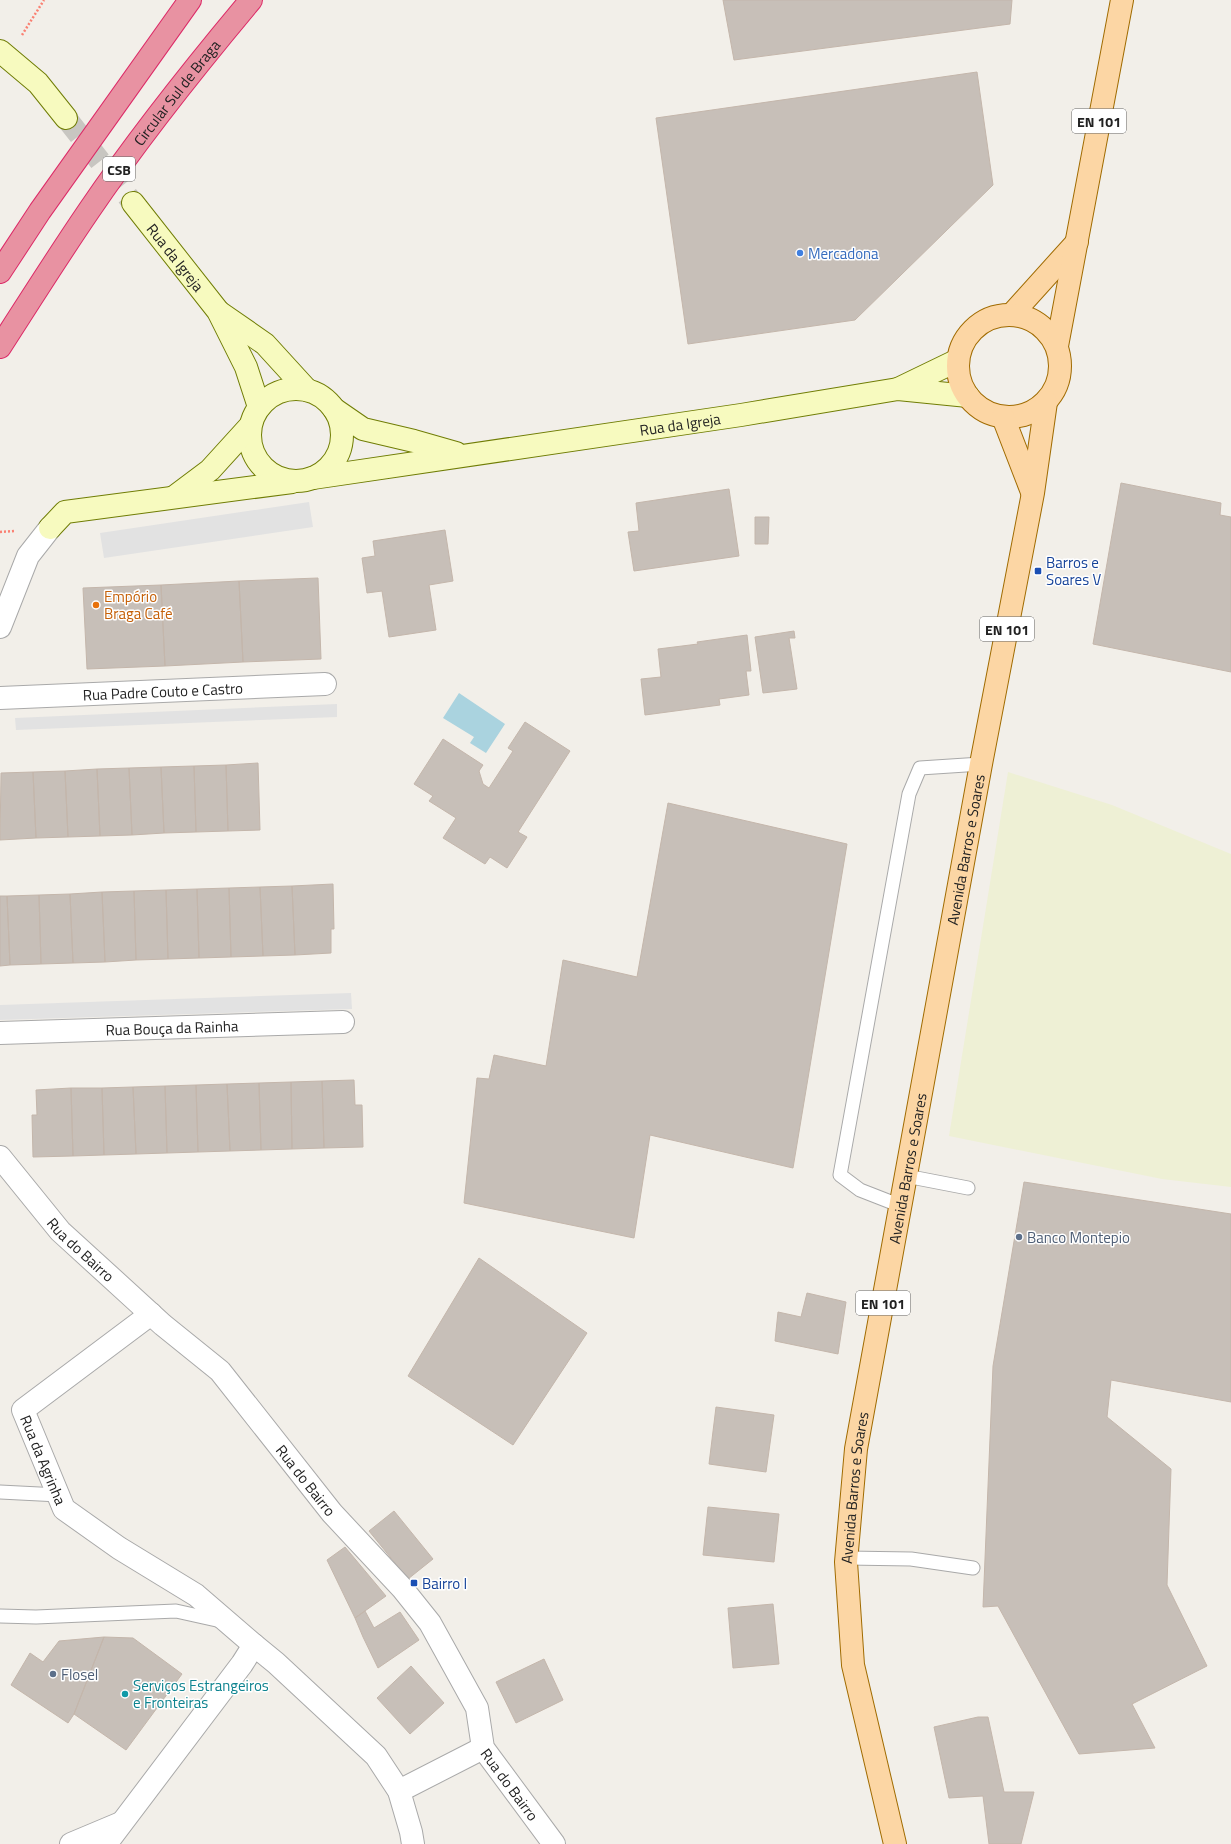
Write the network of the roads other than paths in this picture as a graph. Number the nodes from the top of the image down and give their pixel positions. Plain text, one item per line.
1 (190, 0) edge
2 (251, 0) edge
3 (1122, 0) edge
4 (3, 54) edge
5 (66, 118) tunnel mouth
6 (133, 203) tunnel mouth
7 (1077, 242) junction
8 (0, 272) edge
9 (218, 312) junction
10 (1012, 314) junction
11 (1057, 346) junction
12 (0, 347) edge
13 (958, 360) junction
14 (898, 389) junction
15 (307, 390) junction
16 (968, 396) junction
17 (1046, 402) junction
18 (334, 410) junction
19 (1003, 416) junction
20 (255, 417) junction
21 (463, 455) junction
22 (303, 480) junction
23 (1033, 493) junction
24 (173, 497) junction
25 (0, 627) edge
26 (325, 684) dead end
27 (0, 698) edge
28 (981, 764) junction
29 (343, 1022) dead end
30 (0, 1033) edge
31 (0, 1157) edge
32 (906, 1176) junction
33 (968, 1188) dead end
34 (901, 1206) junction
35 (151, 1314) junction
36 (0, 1492) edge
37 (59, 1496) junction
38 (847, 1558) junction
39 (973, 1568) dead end
40 (0, 1616) edge
41 (227, 1622) junction
42 (254, 1645) junction
43 (484, 1748) junction
44 (399, 1791) junction
45 (122, 1823) junction
46 (70, 1844) edge
47 (106, 1844) edge
48 (413, 1844) edge
49 (554, 1844) edge
50 (895, 1844) edge

1 - 8 highway, CSB
2 - 12 highway, Circular Sul de Braga / CSB
3 - 7 main road, EN 101
4 - 5 street
6 - 9 street, Rua da Igreja
7 - 10 main road
7 - 11 main road, EN 101
9 - 15 street, Rua da Igreja
9 - 20 street, Rua da Igreja
10 - 11 main road
10 - 13 main road
11 - 17 main road
13 - 14 street, Rua da Igreja
13 - 16 main road
14 - 16 street, Rua da Igreja
14 - 21 street, Rua da Igreja
15 - 18 street
15 - 20 street
16 - 19 main road
17 - 19 main road
17 - 23 main road, Avenida Barros e Soares / EN 101
18 - 21 street, Rua da Igreja
18 - 22 street
19 - 23 main road
20 - 22 street
20 - 24 street
21 - 22 street, Rua da Igreja
22 - 24 street, Rua da Igreja
23 - 28 main road, Avenida Barros e Soares / EN 101
24 - 25 street, Rua da Igreja
26 - 27 street, Rua Padre Couto e Castro
28 - 32 main road, Avenida Barros e Soares / EN 101
28 - 34 lane
29 - 30 street, Rua Bouça da Rainha
31 - 35 street, Rua do Bairro
32 - 33 lane
32 - 34 main road, Avenida Barros e Soares / EN 101
34 - 38 main road, Avenida Barros e Soares / EN 101
35 - 37 street, Rua da Agrinha
35 - 43 street, Rua do Bairro
36 - 37 lane
37 - 41 street, Rua da Agrinha
38 - 39 lane
38 - 50 main road, Avenida Barros e Soares / EN 101
40 - 41 lane
41 - 42 street, Rua da Agrinha
42 - 44 street, Rua da Agrinha
42 - 45 street
43 - 44 street
43 - 49 street, Rua do Bairro
44 - 48 street
45 - 46 street
45 - 47 street

